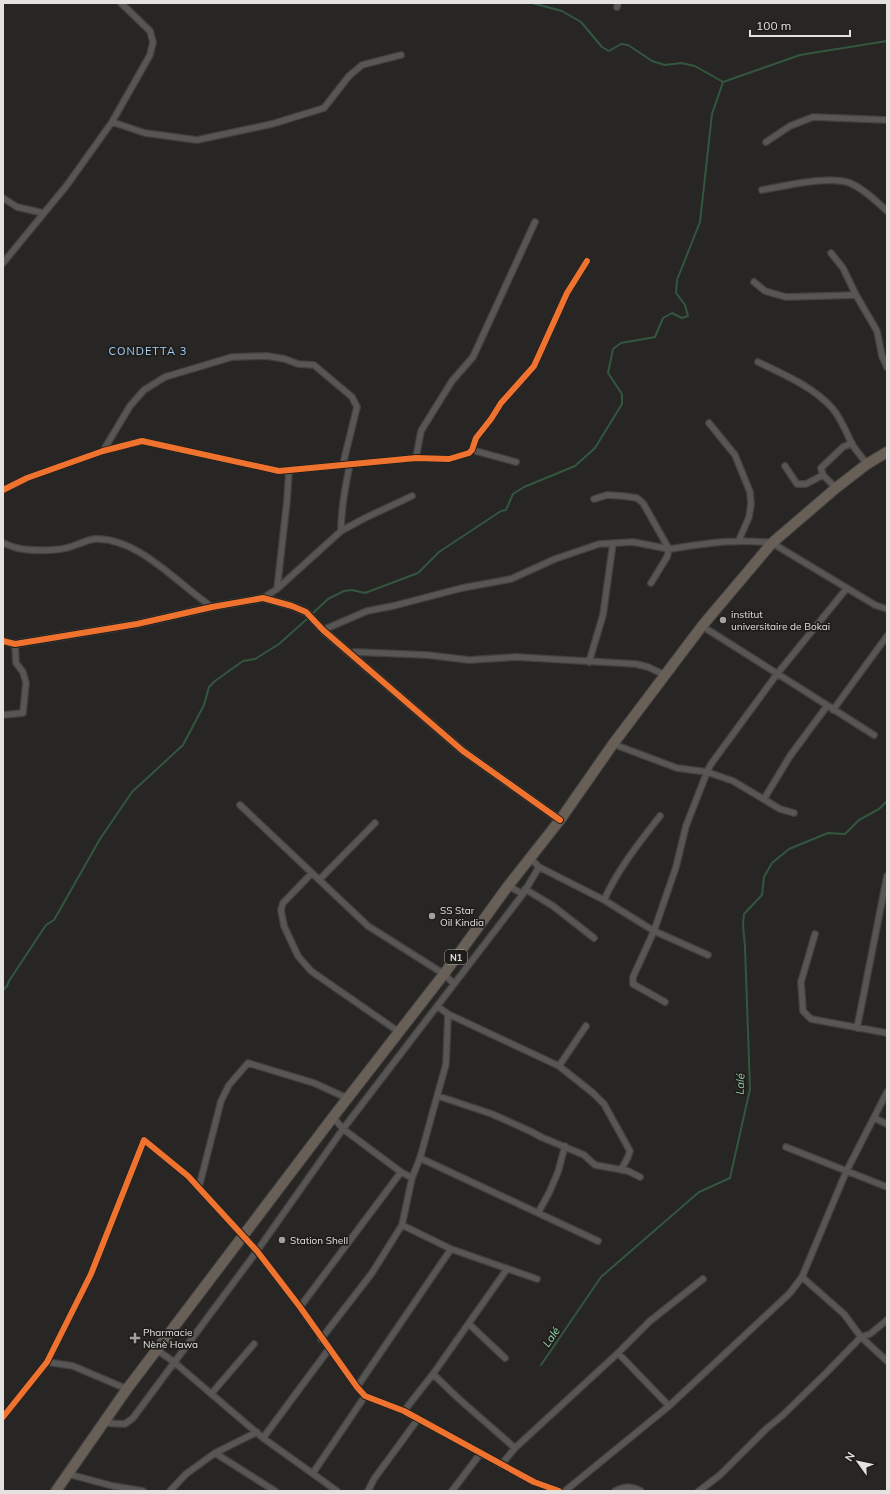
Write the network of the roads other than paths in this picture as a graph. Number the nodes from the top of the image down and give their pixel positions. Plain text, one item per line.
1 (121, 3) edge
2 (401, 55) dead end
3 (887, 120) edge
4 (112, 122) junction
5 (766, 142) dead end
6 (762, 190) dead end
7 (3, 198) edge
8 (887, 211) edge
9 (43, 213) junction
10 (535, 222) dead end
11 (832, 253) dead end
12 (587, 261) dead end
13 (3, 263) edge
14 (754, 282) dead end
15 (856, 295) junction
16 (758, 362) dead end
17 (887, 367) edge
18 (709, 422) dead end
19 (852, 443) junction
20 (472, 450) junction
21 (103, 451) junction
22 (887, 452) edge
23 (416, 458) junction
24 (516, 462) dead end
25 (346, 464) junction
26 (867, 464) junction
27 (785, 466) dead end
28 (289, 470) junction
29 (823, 475) junction
30 (836, 488) junction
31 (3, 490) edge
32 (412, 496) dead end
33 (594, 499) dead end
34 (341, 531) junction
35 (739, 540) junction
36 (3, 543) edge
37 (613, 543) junction
38 (772, 543) junction
39 (669, 549) junction
40 (651, 583) dead end
41 (848, 588) junction
42 (277, 589) junction
43 (263, 598) junction
44 (212, 606) junction
45 (887, 609) edge
46 (702, 626) junction
47 (323, 630) junction
48 (887, 636) edge
49 (3, 641) edge
50 (15, 644) junction
51 (349, 653) junction
52 (589, 662) junction
53 (777, 674) junction
54 (665, 675) junction
55 (827, 706) junction
56 (833, 710) junction
57 (3, 715) edge
58 (874, 735) dead end
59 (613, 744) junction
60 (707, 772) junction
61 (764, 799) junction
62 (240, 806) dead end
63 (794, 813) dead end
64 (660, 816) dead end
65 (560, 820) junction
66 (375, 823) dead end
67 (530, 858) junction
68 (539, 866) junction
69 (312, 873) junction
70 (887, 876) edge
71 (319, 880) junction
72 (508, 886) junction
73 (524, 891) junction
74 (604, 900) junction
75 (654, 932) junction
76 (815, 934) dead end
77 (594, 938) dead end
78 (708, 955) dead end
79 (444, 974) junction
80 (454, 984) junction
81 (665, 1002) dead end
82 (437, 1006) junction
83 (448, 1014) junction
84 (586, 1026) dead end
85 (857, 1028) junction
86 (399, 1032) junction
87 (887, 1033) edge
88 (559, 1066) junction
89 (887, 1092) edge
90 (438, 1096) junction
91 (347, 1098) junction
92 (333, 1117) junction
93 (874, 1118) junction
94 (887, 1124) edge
95 (343, 1129) junction
96 (565, 1146) junction
97 (786, 1147) dead end
98 (420, 1158) junction
99 (621, 1170) junction
100 (401, 1172) junction
101 (846, 1172) junction
102 (640, 1177) dead end
103 (412, 1178) junction
104 (199, 1187) junction
105 (887, 1187) edge
106 (538, 1214) junction
107 (402, 1225) junction
108 (243, 1235) junction
109 (598, 1241) dead end
110 (451, 1249) junction
111 (257, 1251) junction
112 (507, 1269) junction
113 (802, 1277) junction
114 (537, 1279) dead end
115 (703, 1279) dead end
116 (300, 1307) junction
117 (887, 1320) edge
118 (469, 1324) junction
119 (861, 1337) junction
120 (321, 1339) junction
121 (254, 1344) dead end
122 (329, 1349) junction
123 (157, 1350) junction
124 (618, 1353) junction
125 (505, 1358) dead end
126 (887, 1361) edge
127 (47, 1362) junction
128 (174, 1362) junction
129 (433, 1374) junction
130 (357, 1388) junction
131 (127, 1389) junction
132 (212, 1394) junction
133 (365, 1396) junction
134 (669, 1406) junction
135 (404, 1411) junction
136 (3, 1417) edge
137 (418, 1419) junction
138 (103, 1423) junction
139 (257, 1432) junction
140 (263, 1438) junction
141 (515, 1448) junction
142 (215, 1453) junction
143 (480, 1454) junction
144 (501, 1465) junction
145 (313, 1473) junction
146 (68, 1474) junction
147 (56, 1491) edge
148 (143, 1491) edge
149 (170, 1491) edge
150 (275, 1491) edge
151 (337, 1491) edge
152 (368, 1491) edge
153 (452, 1491) edge
154 (555, 1491) edge
155 (565, 1491) edge
156 (615, 1491) edge
157 (641, 1491) edge
158 (700, 1491) edge

1 - 4 street
2 - 4 street
3 - 5 street
4 - 9 street
6 - 8 street
7 - 9 street
9 - 13 street
10 - 23 street
11 - 15 street
12 - 20 street
14 - 15 street
15 - 17 street
16 - 19 street
18 - 35 street
19 - 26 street
19 - 29 street
20 - 23 street
20 - 24 street
21 - 25 street
21 - 28 street
21 - 31 street
22 - 26 highway, N1
23 - 25 street
25 - 28 street
25 - 34 street
26 - 30 highway, N1
27 - 29 street
28 - 42 street
29 - 30 street
30 - 38 highway, N1
32 - 34 street
33 - 39 street
34 - 42 street
35 - 38 street
35 - 39 street
36 - 44 street
37 - 39 street
37 - 47 street
37 - 52 street
38 - 41 street
38 - 46 highway, N1
39 - 40 street
41 - 45 street
41 - 53 street
42 - 43 street
43 - 44 street
43 - 47 street
44 - 50 street
46 - 53 street
46 - 54 highway, N1
47 - 51 street
48 - 56 street
49 - 50 street
50 - 57 street
51 - 52 street
51 - 65 street
52 - 54 street
53 - 55 street
53 - 60 street
54 - 59 highway, N1
55 - 56 street
55 - 61 street
56 - 58 street
59 - 60 street
59 - 65 highway, N1
60 - 61 street
60 - 75 street
61 - 63 street
62 - 69 street
64 - 74 street
65 - 67 highway, N1
66 - 71 street
67 - 68 street
67 - 72 highway, N1
68 - 73 street
68 - 74 street
69 - 71 street
69 - 86 street
70 - 85 street
71 - 79 street
72 - 73 street
72 - 79 highway, N1
73 - 77 street
73 - 80 street
74 - 75 street
75 - 78 street
75 - 81 street
76 - 85 street
79 - 80 street
79 - 86 highway, N1
80 - 82 street
82 - 83 street
82 - 95 street
83 - 88 street
83 - 90 street
84 - 88 street
85 - 87 street
86 - 91 highway, N1
88 - 99 street
89 - 93 street
90 - 96 street
90 - 98 street
91 - 92 highway, N1
91 - 104 street
92 - 95 street
92 - 108 highway, N1
93 - 94 street
93 - 101 street
95 - 100 street
95 - 111 street
96 - 99 street
96 - 106 street
97 - 101 street
98 - 103 street
98 - 106 street
99 - 102 street
100 - 103 street
100 - 116 street
101 - 105 street
101 - 113 street
103 - 107 street
104 - 108 street
104 - 127 street
106 - 109 street
107 - 110 street
107 - 120 street
108 - 111 street
108 - 123 highway, N1
110 - 112 street
110 - 130 street
111 - 116 street
111 - 128 street
112 - 114 street
112 - 118 street
113 - 119 street
113 - 134 street
115 - 124 street
116 - 120 street
117 - 119 street
118 - 125 street
118 - 129 street
119 - 126 street
119 - 158 street
120 - 122 street
121 - 132 street
122 - 130 street
122 - 140 street
123 - 128 street
123 - 131 highway, N1
124 - 134 street
124 - 141 street
127 - 131 street
127 - 136 street
128 - 132 street
128 - 138 street
129 - 135 street
129 - 141 street
130 - 133 street
131 - 138 highway, N1
132 - 139 street
133 - 135 street
133 - 145 street
134 - 155 street
135 - 137 street
137 - 143 street
137 - 152 street
138 - 146 highway, N1
139 - 140 street
139 - 142 street
140 - 145 street
141 - 144 street
142 - 149 street
142 - 150 street
143 - 144 street
143 - 153 street
144 - 154 street
145 - 151 street
146 - 147 highway, N1
146 - 148 street
156 - 157 street

